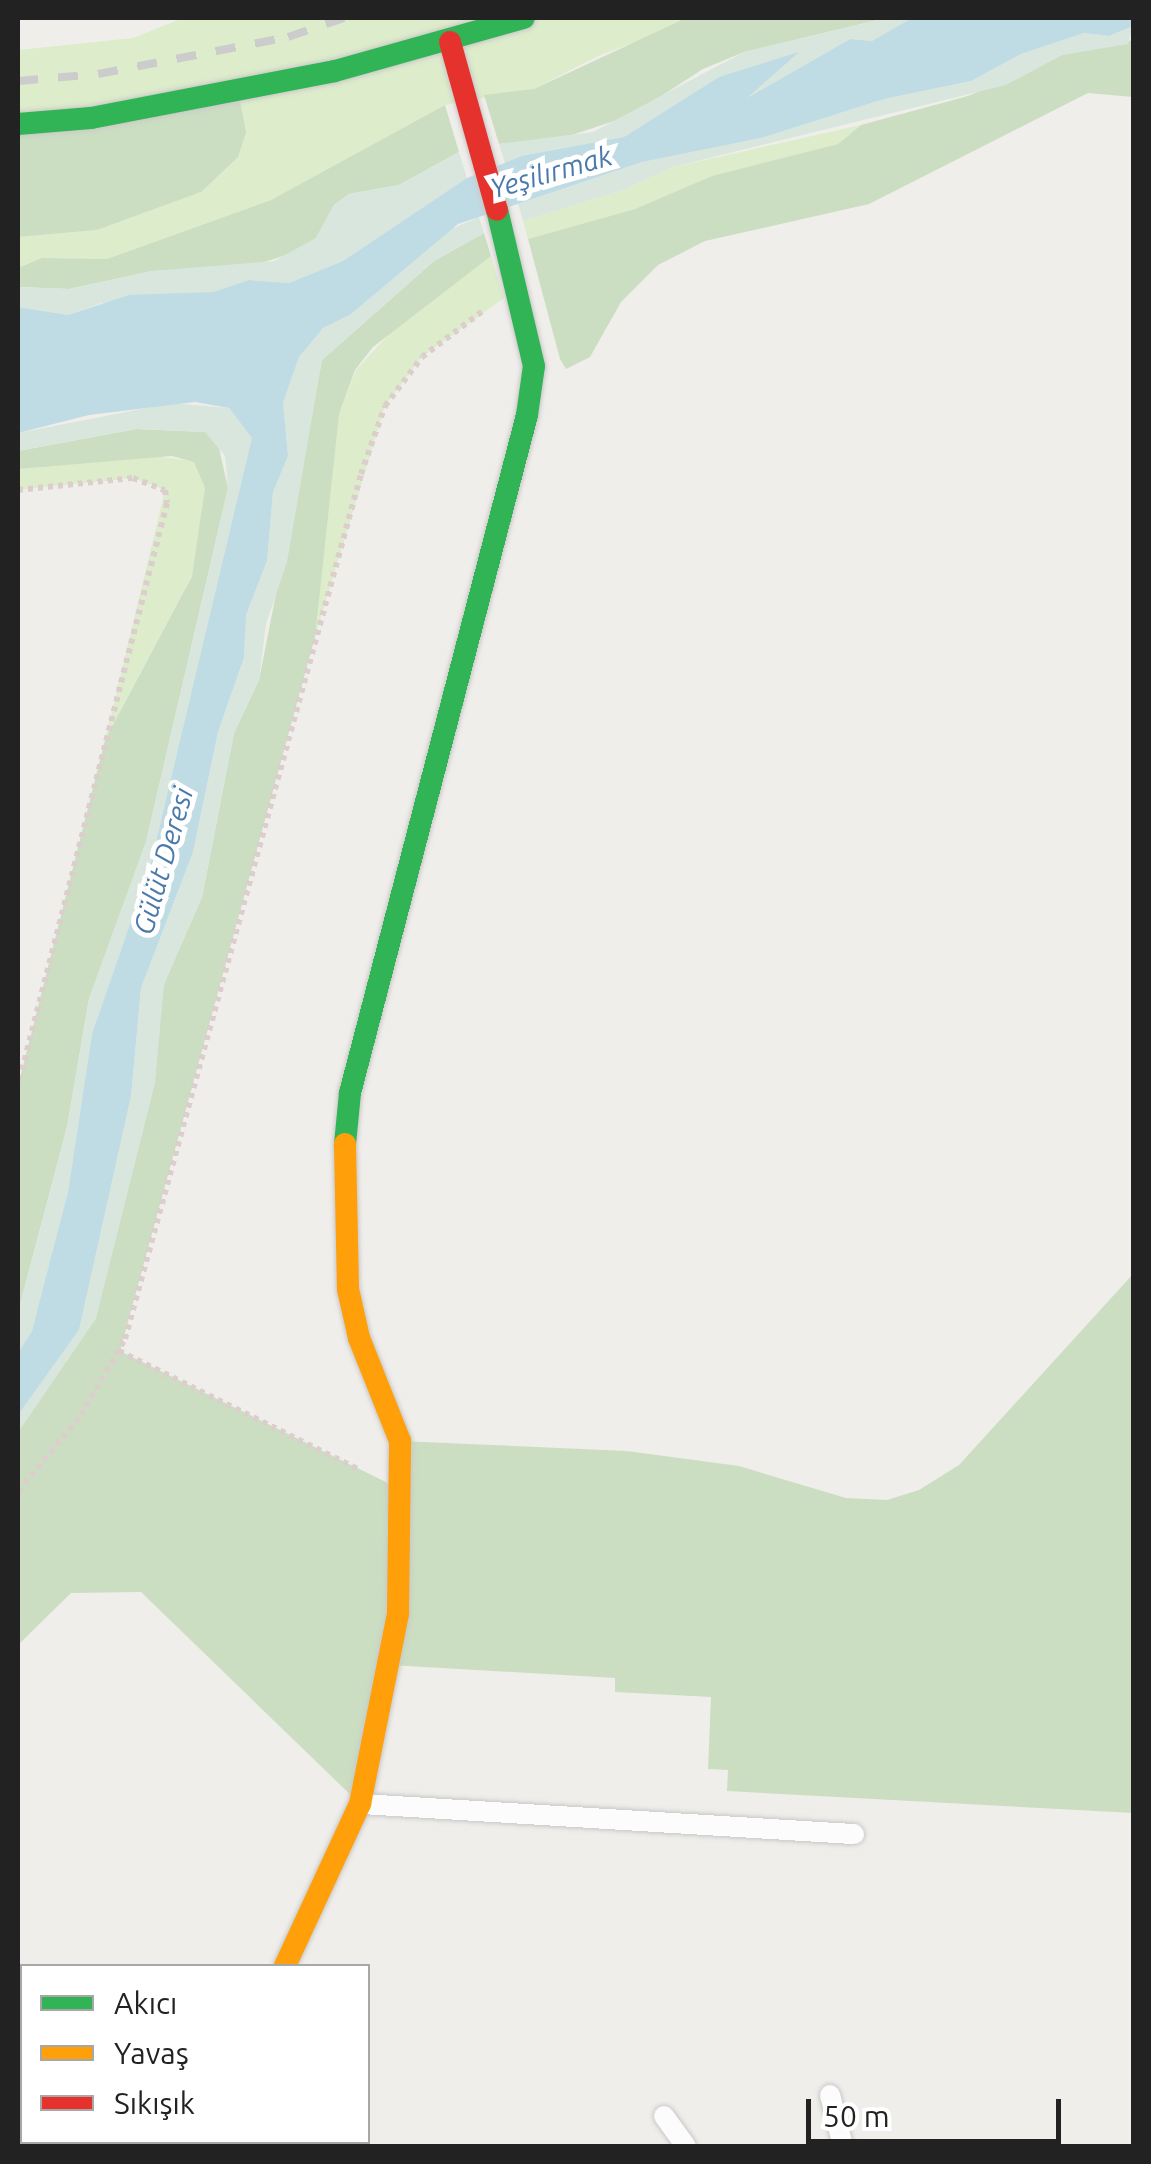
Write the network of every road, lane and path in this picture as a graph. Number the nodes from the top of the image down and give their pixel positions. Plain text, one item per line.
1 (524, 18) edge
2 (450, 42) junction
3 (18, 124) edge
4 (522, 293) junction
5 (18, 490) edge
6 (18, 1086) edge
7 (119, 1351) junction
8 (403, 1490) junction
9 (18, 1491) edge
10 (360, 1804) junction
11 (854, 1834) dead end
12 (286, 1964) edge
13 (830, 2095) dead end
14 (664, 2116) dead end
15 (686, 2146) edge
16 (844, 2146) edge

1 - 2 street
2 - 3 street
2 - 4 street
4 - 7 path
4 - 8 street
5 - 6 path
7 - 8 path
7 - 9 path
8 - 10 street
10 - 11 lane
10 - 12 street
13 - 16 lane
14 - 15 lane

